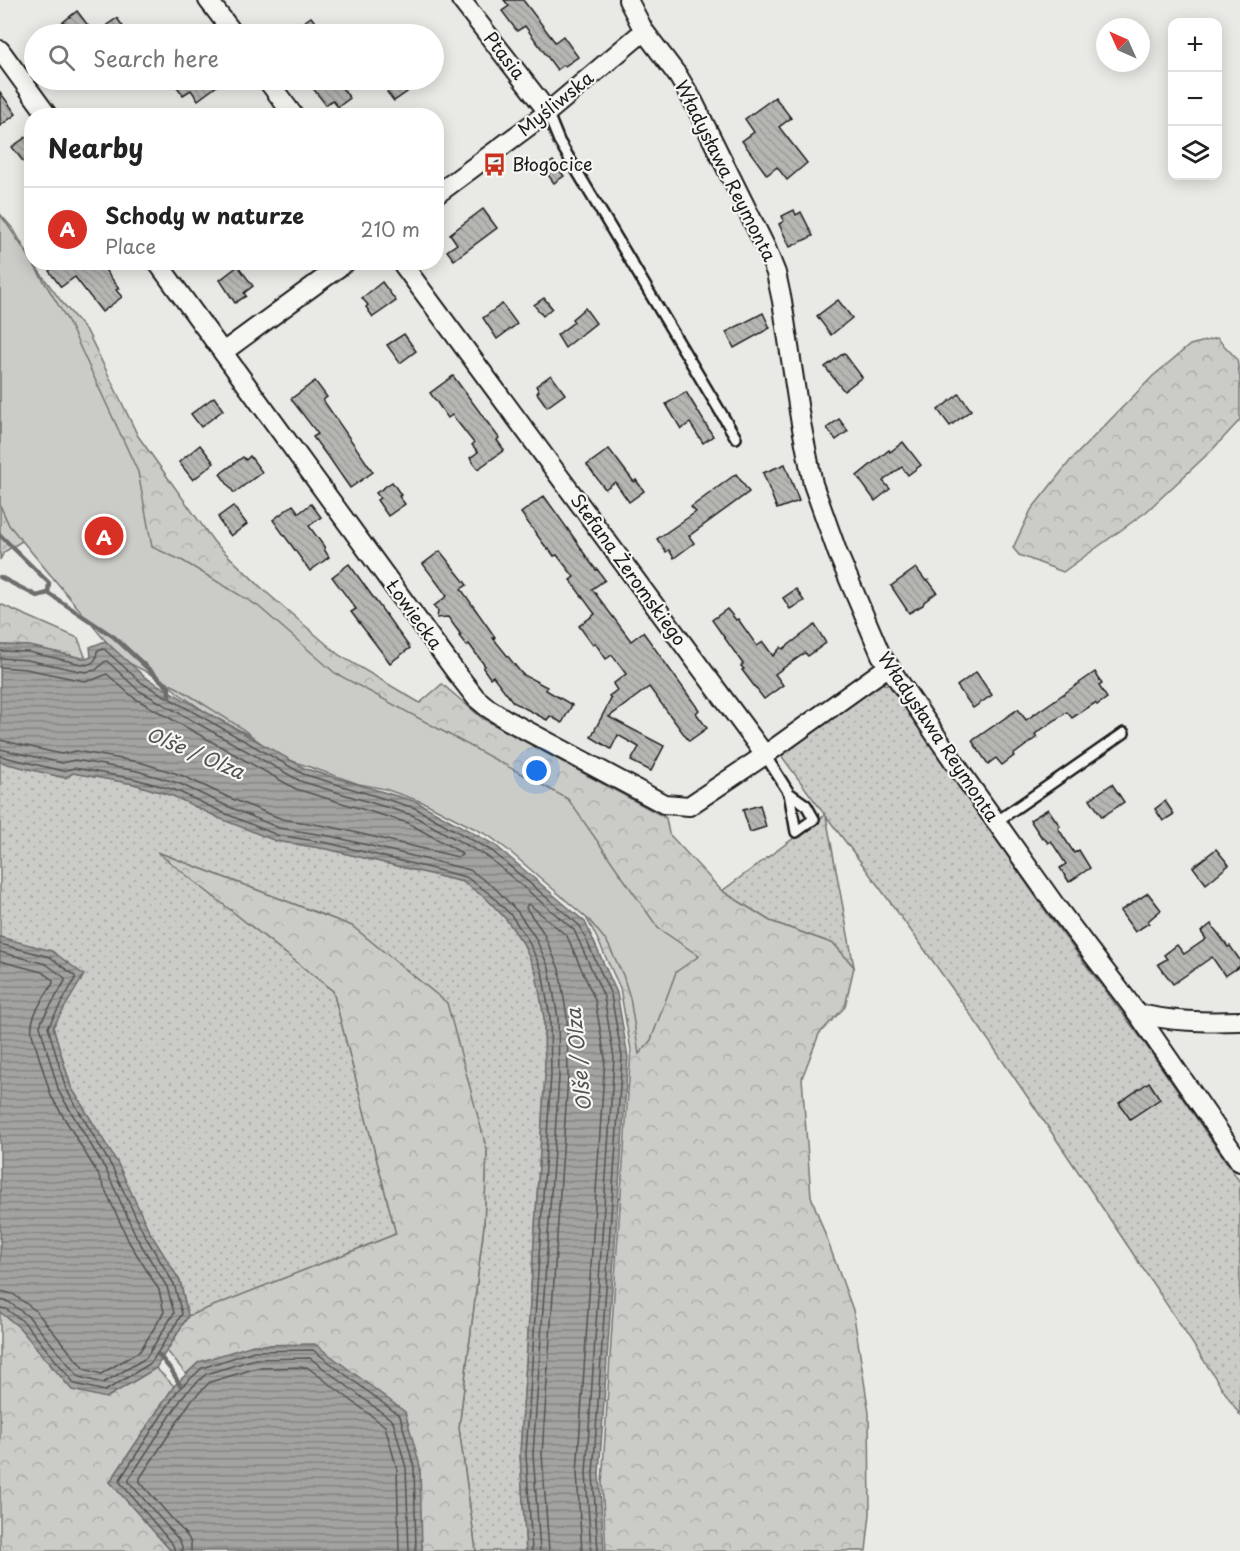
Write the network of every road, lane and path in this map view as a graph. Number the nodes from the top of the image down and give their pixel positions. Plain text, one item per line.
1 (208, 0) edge
2 (461, 0) edge
3 (628, 0) edge
4 (226, 24) edge
5 (644, 31) junction
6 (0, 50) edge
7 (24, 83) edge
8 (29, 90) edge
9 (274, 90) edge
10 (42, 108) edge
11 (288, 108) edge
12 (548, 112) junction
13 (444, 189) edge
14 (163, 270) edge
15 (335, 270) edge
16 (407, 270) edge
17 (223, 352) junction
18 (736, 438) dead end
19 (889, 666) junction
20 (1124, 733) dead end
21 (765, 755) junction
22 (789, 793) dead end
23 (996, 822) junction
24 (1137, 1013) junction
25 (1240, 1021) edge
26 (1240, 1162) edge

1 - 4 street
2 - 12 street, Ptasia
3 - 5 street, Władysława Reymonta
5 - 12 street, Myśliwska
5 - 19 street, Władysława Reymonta
6 - 7 street
8 - 10 street
9 - 11 street
12 - 13 street, Myśliwska
12 - 18 lane
14 - 17 street, Łowiecka
15 - 17 street
16 - 21 street, Stefana Żeromskiego
17 - 21 street, Łowiecka
19 - 21 street
19 - 23 street, Władysława Reymonta
20 - 23 lane
21 - 22 lane
23 - 24 street, Władysława Reymonta
24 - 25 street
24 - 26 street, Władysława Reymonta

